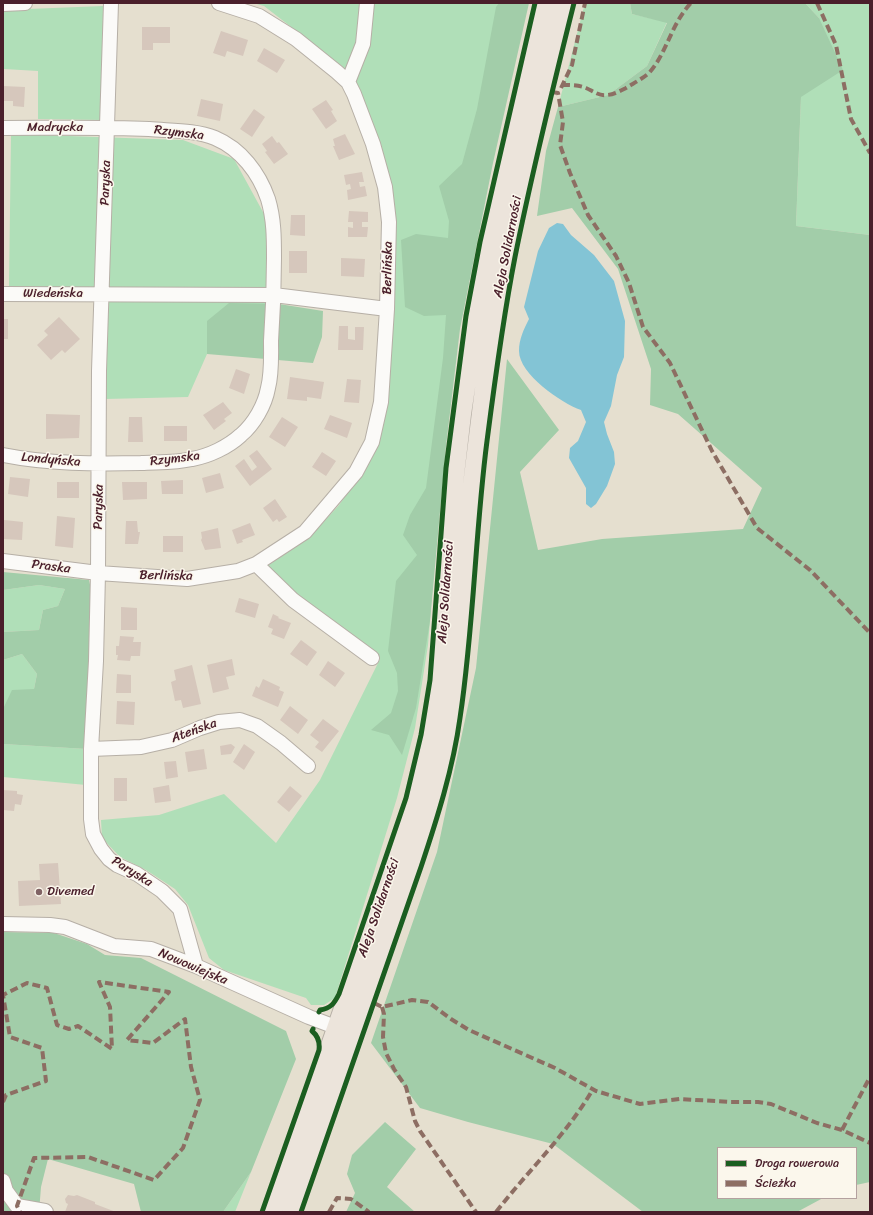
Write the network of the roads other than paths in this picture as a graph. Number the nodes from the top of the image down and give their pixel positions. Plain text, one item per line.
1 (25, 3) edge
2 (111, 3) edge
3 (219, 3) edge
4 (367, 3) edge
5 (545, 3) edge
6 (563, 3) edge
7 (3, 4) edge
8 (348, 82) junction
9 (107, 127) junction
10 (3, 128) edge
11 (3, 294) edge
12 (102, 294) junction
13 (274, 295) junction
14 (387, 309) junction
15 (3, 454) edge
16 (99, 464) junction
17 (3, 561) edge
18 (256, 564) junction
19 (98, 573) junction
20 (372, 658) dead end
21 (91, 749) junction
22 (308, 766) dead end
23 (3, 924) edge
24 (196, 966) junction
25 (337, 1028) junction
26 (353, 1034) junction
27 (3, 1181) edge
28 (46, 1212) edge
29 (272, 1212) edge
30 (291, 1212) edge

1 - 7 street
2 - 9 street, Paryska
3 - 8 street, Berlińska
4 - 8 street
5 - 25 main road, Aleja Solidarności
6 - 26 main road, Aleja Solidarności
8 - 14 street, Berlińska
9 - 10 street, Madrycka
9 - 12 street, Paryska
9 - 13 street, Rzymska
11 - 12 street, Wiedeńska
12 - 13 street
12 - 16 street, Paryska
13 - 14 street
13 - 16 street, Rzymska
14 - 18 street, Berlińska
15 - 16 street, Londyńska
16 - 19 street, Paryska
17 - 19 street, Praska
18 - 19 street, Berlińska
18 - 20 street
19 - 21 street, Paryska
21 - 22 street, Ateńska
21 - 24 street, Paryska
23 - 24 street, Nowowiejska
24 - 25 street, Nowowiejska
25 - 26 street, Nowowiejska
25 - 29 main road, Aleja Solidarności
26 - 30 main road, Aleja Solidarności
27 - 28 street

